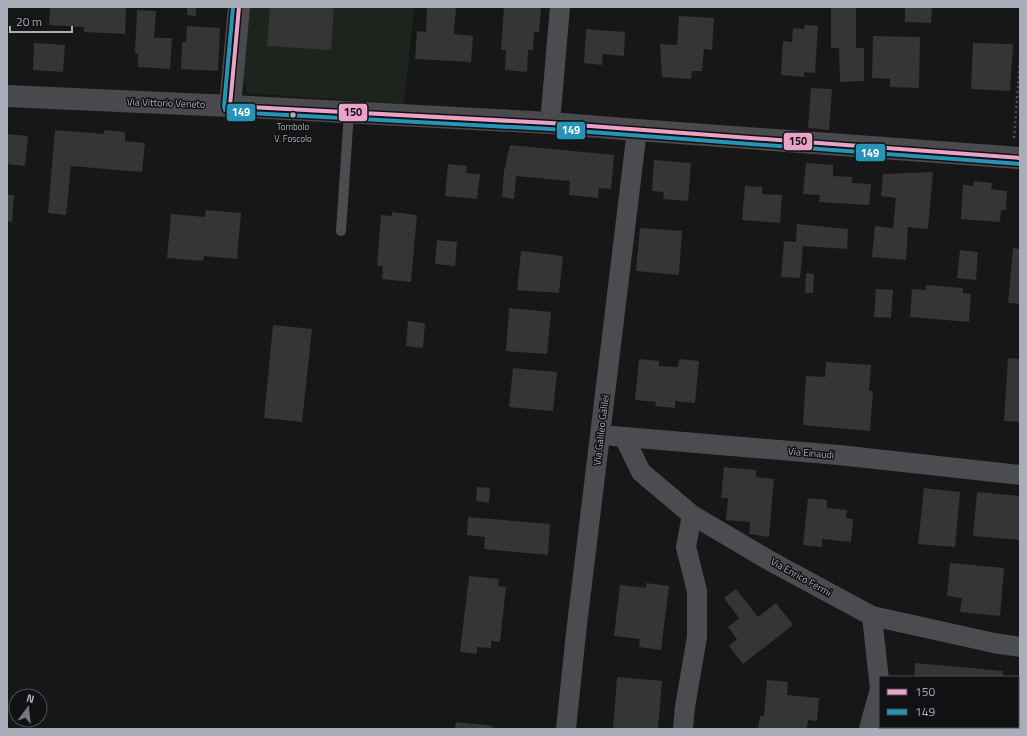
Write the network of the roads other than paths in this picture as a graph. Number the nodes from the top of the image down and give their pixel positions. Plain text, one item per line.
1 (239, 7) edge
2 (560, 7) edge
3 (7, 96) edge
4 (230, 106) junction
5 (348, 112) junction
6 (550, 123) junction
7 (637, 130) junction
8 (1020, 158) edge
9 (341, 231) dead end
10 (601, 434) junction
11 (624, 437) junction
12 (1020, 475) edge
13 (692, 514) junction
14 (872, 616) junction
15 (1020, 647) edge
16 (879, 680) edge
17 (879, 693) edge
18 (566, 729) edge
19 (683, 729) edge
20 (870, 729) edge

1 - 4 main road
2 - 6 street
3 - 4 main road, Via Vittorio Veneto
4 - 5 main road, Via Vittorio Veneto
5 - 6 main road, Via Vittorio Veneto
5 - 9 lane
6 - 7 main road, Via Vittorio Veneto
7 - 8 main road, Via Vittorio Veneto
7 - 10 street, Via Galileo Galilei
10 - 11 street, Via Einaudi
10 - 18 street, Via Galileo Galilei
11 - 12 street, Via Einaudi
11 - 13 street, Via Enrico Fermi
13 - 14 street, Via Enrico Fermi
13 - 19 street
14 - 15 street, Via Enrico Fermi
14 - 16 street
17 - 20 street

